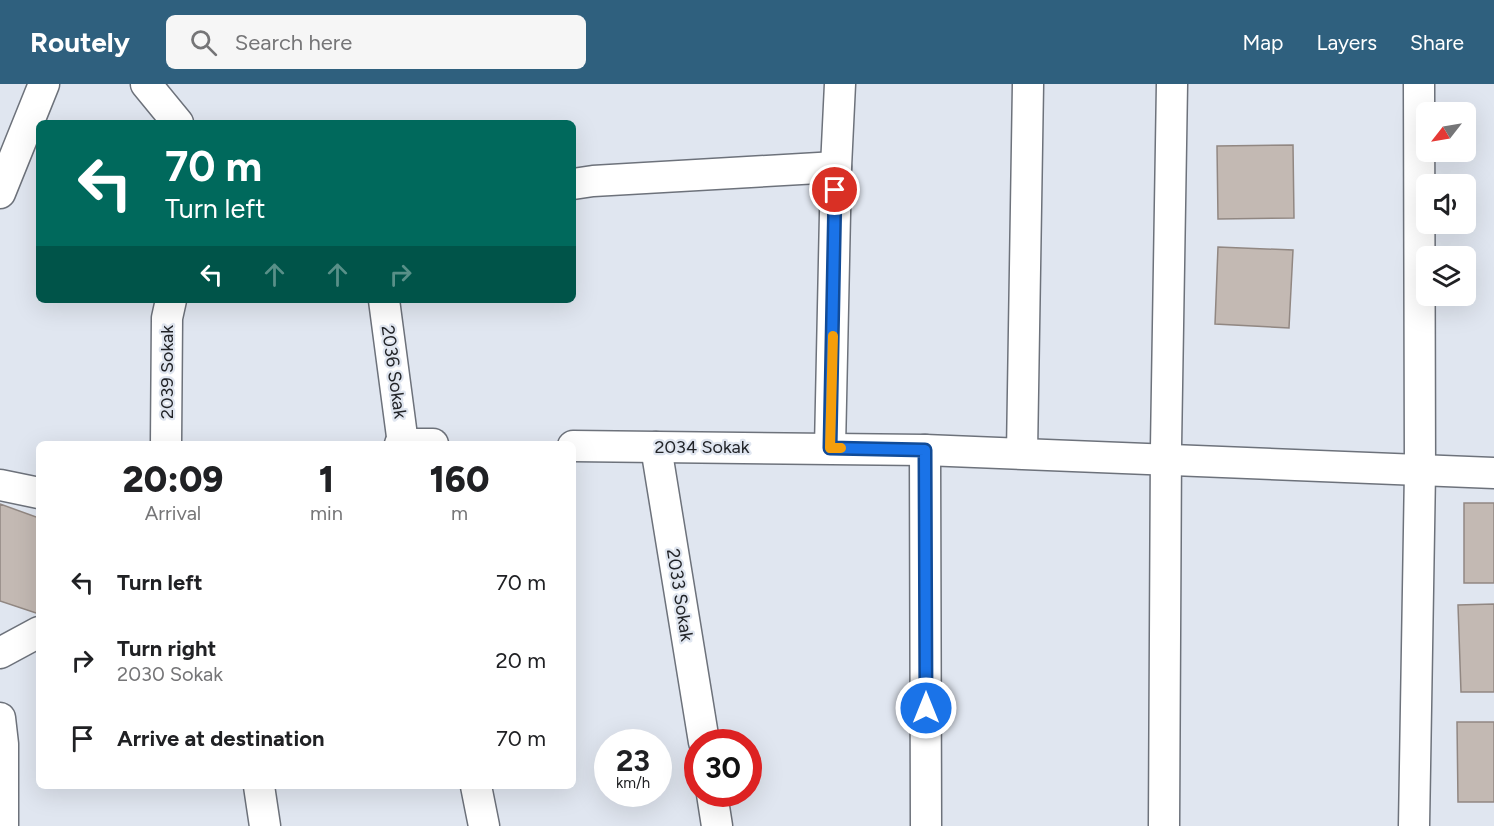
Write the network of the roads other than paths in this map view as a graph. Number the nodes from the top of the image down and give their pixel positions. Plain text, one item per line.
1 (44, 84) edge
2 (146, 84) edge
3 (840, 84) edge
4 (1028, 84) edge
5 (1172, 84) edge
6 (1419, 84) edge
7 (176, 120) edge
8 (836, 167) junction
9 (576, 184) edge
10 (0, 193) edge
11 (170, 303) edge
12 (384, 303) edge
13 (166, 441) edge
14 (402, 441) edge
15 (576, 446) edge
16 (656, 447) junction
17 (830, 448) junction
18 (925, 450) junction
19 (1022, 453) junction
20 (1166, 458) junction
21 (1420, 471) junction
22 (1494, 473) edge
23 (0, 485) edge
24 (36, 492) edge
25 (36, 634) edge
26 (0, 653) edge
27 (0, 718) edge
28 (702, 729) edge
29 (259, 789) edge
30 (477, 789) edge
31 (714, 807) edge
32 (3, 826) edge
33 (265, 826) edge
34 (484, 826) edge
35 (717, 826) edge
36 (926, 826) edge
37 (1164, 826) edge
38 (1414, 826) edge

1 - 10 street
2 - 7 street
3 - 8 street
4 - 19 street
5 - 20 street
6 - 21 street
8 - 9 street
8 - 17 street
11 - 13 street, 2039 Sokak
12 - 14 street, 2036 Sokak
15 - 16 street, 2034 Sokak
16 - 17 street, 2034 Sokak
16 - 28 street, 2033 Sokak
17 - 18 street, 2034 Sokak
18 - 19 street, 2034 Sokak
18 - 36 street
19 - 20 street, 2034 Sokak
20 - 21 street, 2034 Sokak
20 - 37 street
21 - 22 street, 2034 Sokak
21 - 38 street
23 - 24 street
25 - 26 street
27 - 32 street
29 - 33 street
30 - 34 street
31 - 35 street

